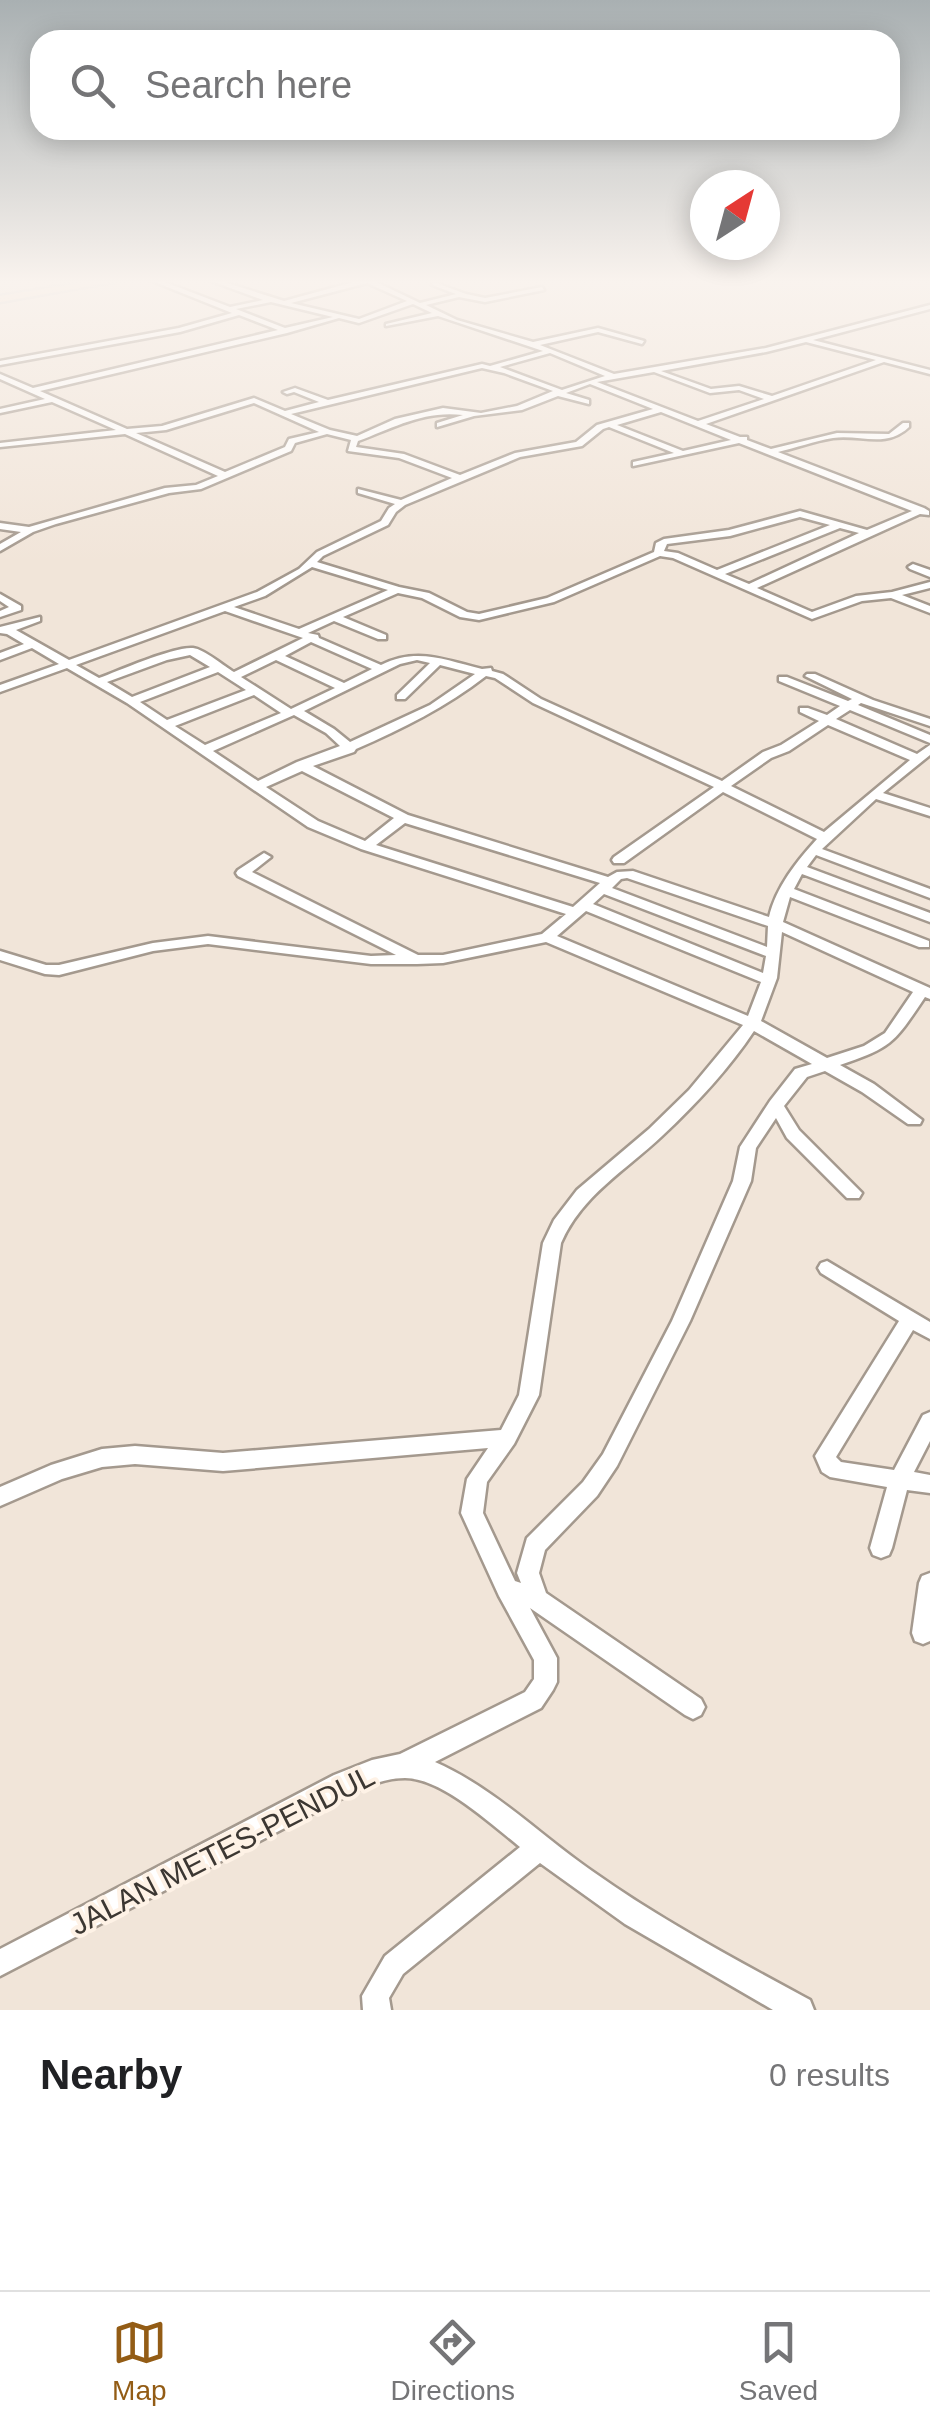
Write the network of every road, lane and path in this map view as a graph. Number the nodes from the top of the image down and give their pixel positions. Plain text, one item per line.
1 (100, 375) edge
2 (443, 375) edge
3 (513, 375) edge
4 (609, 375) edge
5 (623, 375) edge
6 (666, 375) edge
7 (842, 375) edge
8 (0, 376) edge
9 (612, 376) junction
10 (591, 382) junction
11 (33, 390) junction
12 (287, 392) dead end
13 (557, 392) junction
14 (774, 398) junction
15 (51, 400) junction
16 (586, 402) dead end
17 (328, 403) junction
18 (659, 410) junction
19 (0, 411) edge
20 (288, 412) junction
21 (474, 414) junction
22 (608, 424) junction
23 (701, 424) junction
24 (440, 425) dead end
25 (906, 426) dead end
26 (133, 432) junction
27 (326, 432) junction
28 (356, 439) junction
29 (744, 439) junction
30 (0, 445) edge
31 (571, 446) junction
32 (774, 451) junction
33 (533, 452) junction
34 (680, 452) junction
35 (589, 453) dead end
36 (544, 460) dead end
37 (636, 464) dead end
38 (226, 476) junction
39 (460, 478) junction
40 (361, 491) dead end
41 (402, 503) junction
42 (926, 512) edge
43 (0, 526) edge
44 (840, 526) junction
45 (30, 530) junction
46 (868, 532) junction
47 (0, 548) edge
48 (659, 553) junction
49 (313, 564) junction
50 (913, 567) dead end
51 (716, 574) junction
52 (930, 574) edge
53 (858, 583) dead end
54 (930, 585) edge
55 (749, 588) junction
56 (397, 590) junction
57 (889, 595) junction
58 (0, 597) edge
59 (17, 608) junction
60 (228, 608) junction
61 (930, 610) edge
62 (0, 614) edge
63 (334, 617) junction
64 (3, 630) edge
65 (299, 633) junction
66 (382, 637) dead end
67 (314, 638) junction
68 (33, 644) junction
69 (277, 656) junction
70 (0, 657) edge
71 (164, 657) junction
72 (438, 661) junction
73 (65, 663) junction
74 (221, 667) junction
75 (382, 669) junction
76 (487, 670) junction
77 (200, 675) junction
78 (235, 676) junction
79 (811, 676) dead end
80 (783, 679) dead end
81 (98, 682) junction
82 (345, 688) junction
83 (0, 690) edge
84 (257, 690) junction
85 (401, 697) dead end
86 (861, 698) junction
87 (131, 701) junction
88 (848, 706) junction
89 (804, 710) dead end
90 (292, 712) junction
91 (828, 720) junction
92 (930, 724) edge
93 (166, 725) junction
94 (930, 739) edge
95 (350, 749) junction
96 (204, 750) junction
97 (925, 754) edge
98 (302, 765) junction
99 (258, 786) junction
100 (720, 788) junction
101 (876, 795) junction
102 (930, 812) edge
103 (403, 818) junction
104 (824, 837) junction
105 (366, 846) junction
106 (814, 850) junction
107 (264, 858) dead end
108 (619, 860) dead end
109 (800, 869) junction
110 (607, 886) junction
111 (786, 891) junction
112 (930, 894) edge
113 (579, 909) junction
114 (930, 918) edge
115 (774, 924) junction
116 (547, 937) junction
117 (924, 944) dead end
118 (773, 954) junction
119 (0, 955) edge
120 (420, 962) junction
121 (768, 980) junction
122 (926, 992) edge
123 (752, 1023) junction
124 (825, 1063) junction
125 (776, 1105) junction
126 (914, 1120) dead end
127 (854, 1193) dead end
128 (827, 1268) dead end
129 (910, 1319) junction
130 (930, 1331) edge
131 (930, 1421) edge
132 (507, 1438) junction
133 (899, 1480) junction
134 (930, 1484) edge
135 (0, 1497) edge
136 (881, 1548) dead end
137 (930, 1584) edge
138 (507, 1589) junction
139 (538, 1600) junction
140 (923, 1634) dead end
141 (693, 1708) dead end
142 (403, 1765) junction
143 (539, 1848) junction
144 (0, 1964) edge
145 (377, 2010) edge
146 (800, 2010) edge

1 - 11 street
2 - 17 street
3 - 13 street
4 - 9 street
5 - 9 street
6 - 14 street
7 - 14 street
8 - 11 street
9 - 10 street
10 - 13 street
10 - 18 street
11 - 15 street
12 - 17 street
13 - 16 street
13 - 21 street
14 - 23 street
15 - 19 street
15 - 26 street
17 - 20 street
18 - 22 street
18 - 23 street
20 - 26 street
20 - 27 street
21 - 24 street
21 - 28 street
22 - 31 street
22 - 34 street
23 - 29 street
25 - 32 street
26 - 30 street
26 - 38 street
27 - 28 street
27 - 38 street
28 - 39 street
29 - 32 street
29 - 34 street
31 - 33 street
31 - 35 street
32 - 42 street
33 - 36 street
33 - 39 street
34 - 37 street
38 - 45 street
39 - 41 street
40 - 41 street
41 - 49 street
42 - 46 street
43 - 45 street
44 - 46 street
44 - 48 street
44 - 51 street
45 - 47 street
46 - 55 street
48 - 51 street
48 - 56 street
49 - 56 street
49 - 60 street
50 - 52 street
51 - 55 street
53 - 57 street
54 - 57 street
55 - 57 street
56 - 63 street
57 - 61 street
58 - 59 street
59 - 62 street
59 - 64 street
60 - 65 street
60 - 73 street
63 - 65 street
63 - 66 street
64 - 68 street
65 - 67 street
67 - 69 street
67 - 75 street
68 - 70 street
68 - 73 street
69 - 78 street
69 - 82 street
71 - 74 street
71 - 77 street
71 - 81 street
72 - 75 street
72 - 76 street
72 - 85 street
73 - 81 street
73 - 83 street
74 - 77 street
74 - 78 street
75 - 82 street
76 - 95 street
76 - 100 street
77 - 87 street
78 - 84 street
79 - 86 street
80 - 88 street
81 - 87 street
82 - 90 street
84 - 90 street
84 - 93 street
86 - 88 street
86 - 92 street
87 - 93 street
88 - 91 street
88 - 94 street
89 - 91 street
90 - 95 street
90 - 96 street
91 - 97 street
91 - 100 street
93 - 96 street
95 - 98 street
96 - 99 street
97 - 101 street
98 - 99 street
98 - 103 street
99 - 105 street
100 - 104 street
100 - 108 street
101 - 102 street
101 - 104 street
103 - 105 street
103 - 110 street
104 - 106 street
105 - 113 street
106 - 109 street
106 - 112 street
107 - 120 street
109 - 111 street
109 - 114 street
110 - 113 street
110 - 115 street
110 - 118 street
111 - 115 street
111 - 117 street
113 - 116 street
113 - 121 street
115 - 118 street
115 - 122 street
116 - 120 street
116 - 123 street
118 - 121 street
119 - 120 street
121 - 123 street
122 - 124 street
123 - 124 street
123 - 132 street
124 - 125 street
124 - 126 street
125 - 127 street
125 - 139 street
128 - 129 street
129 - 130 street
129 - 133 street
131 - 133 street
132 - 135 street
132 - 138 street
133 - 134 street
133 - 136 street
137 - 140 street
138 - 139 street
138 - 142 street
139 - 141 street
142 - 143 street, JALAN METES-PENDUL
142 - 144 street, JALAN METES-PENDUL
143 - 145 street
143 - 146 street, JALAN METES-PENDUL

